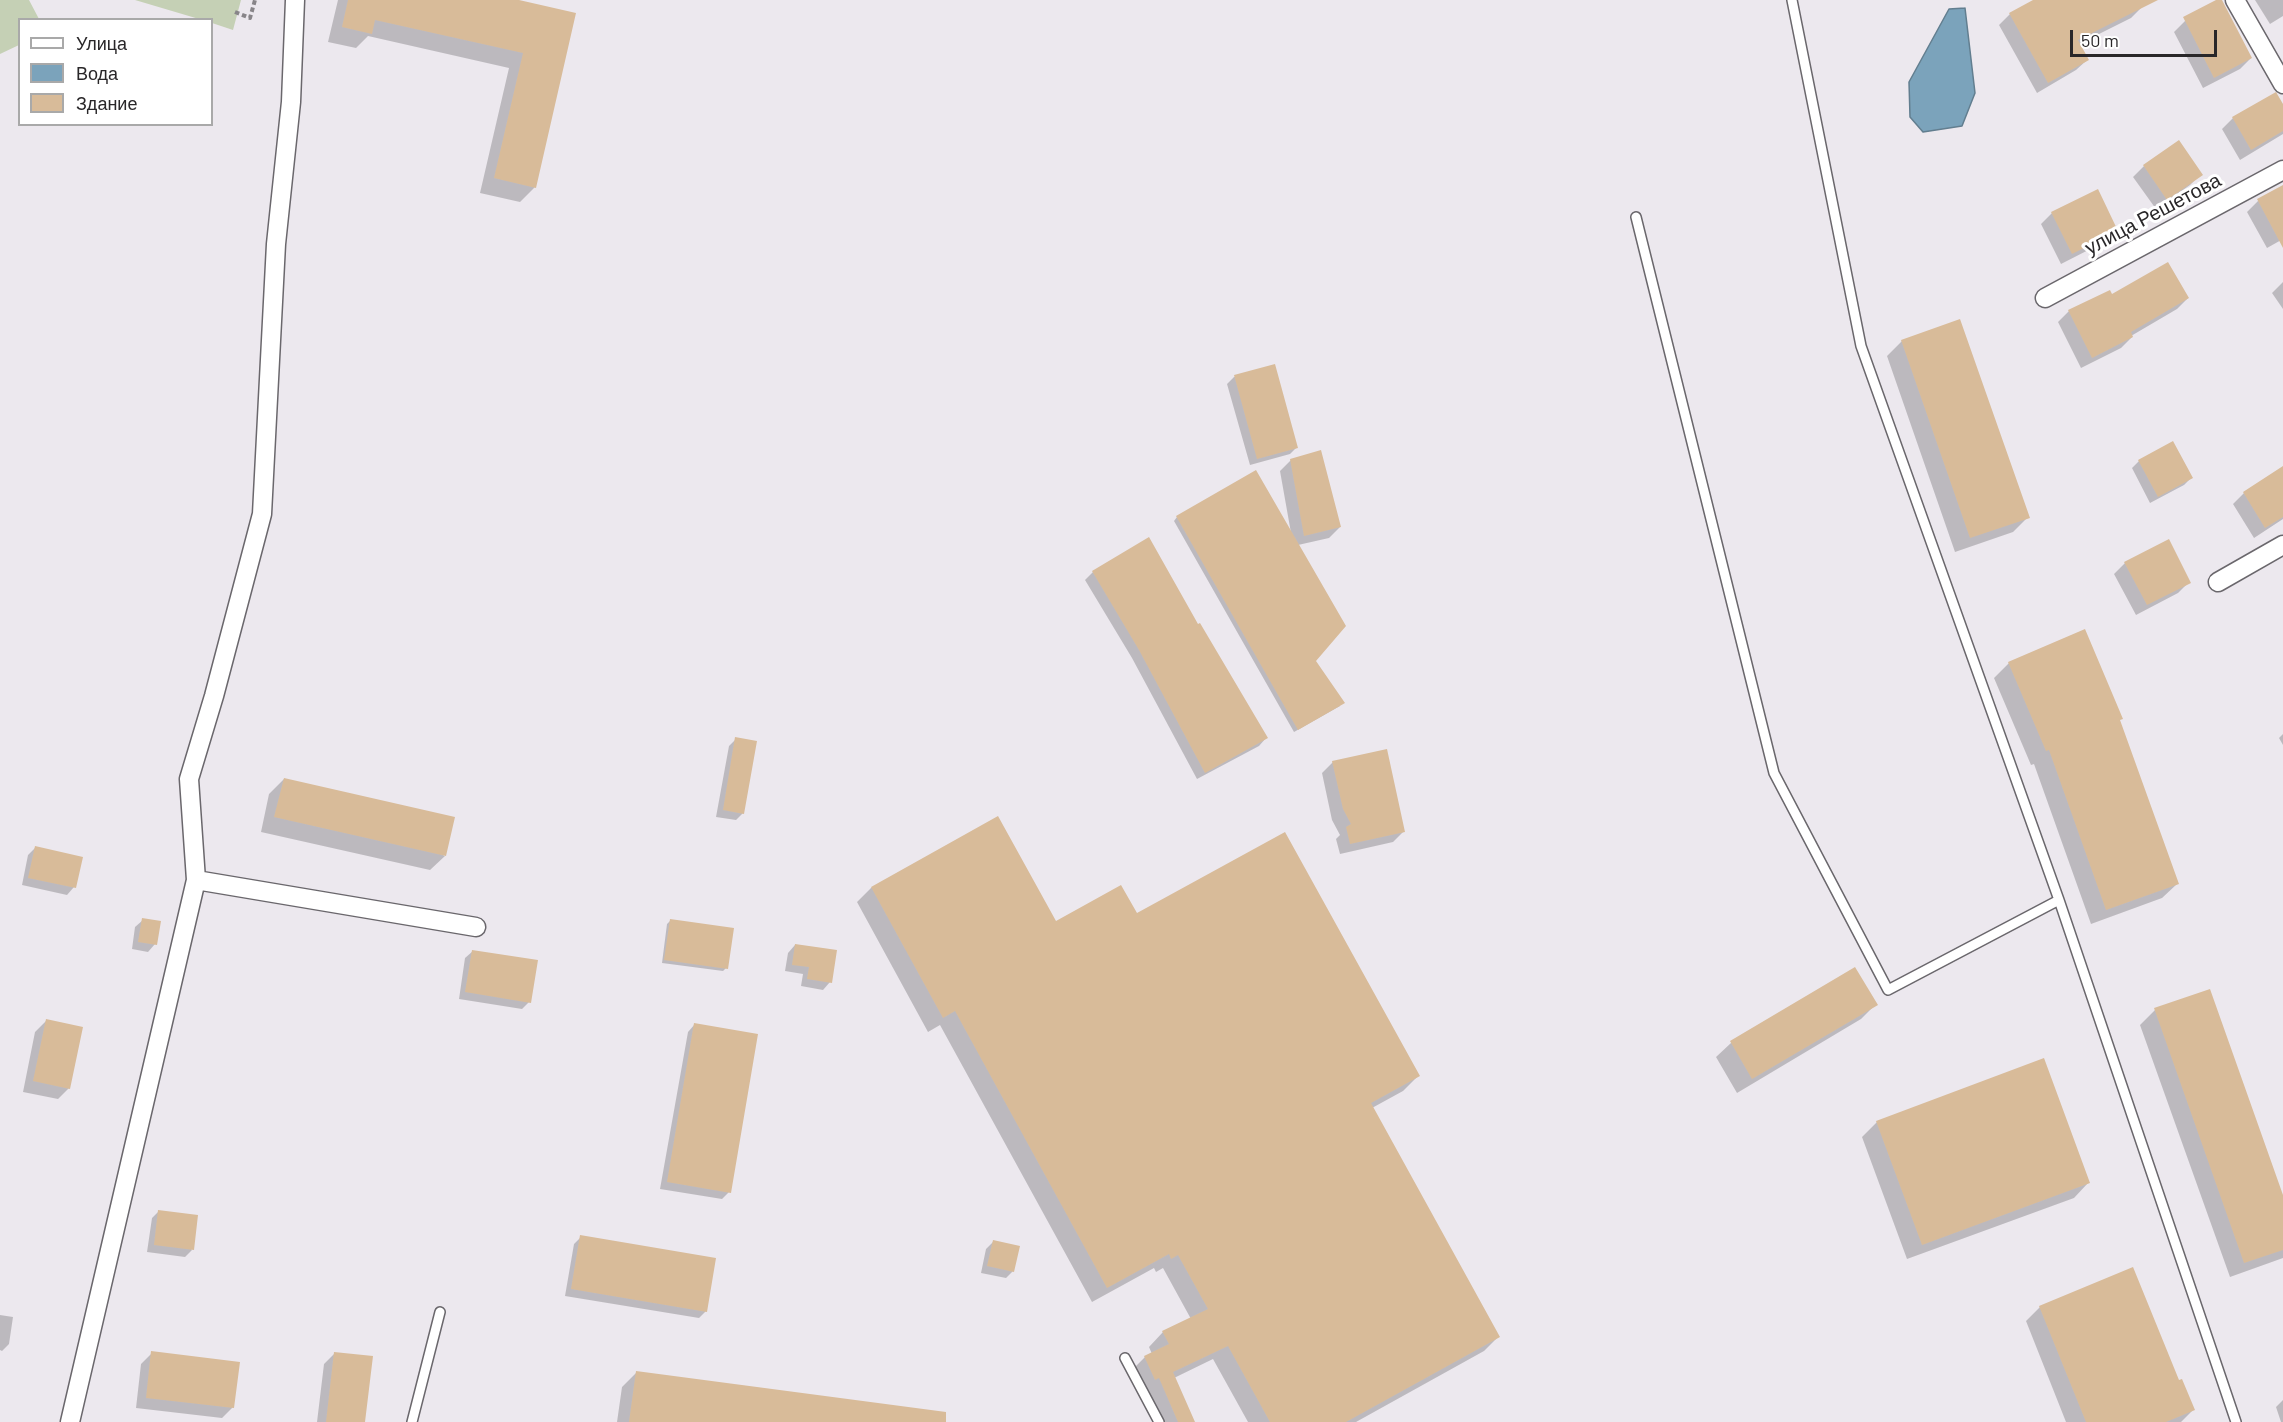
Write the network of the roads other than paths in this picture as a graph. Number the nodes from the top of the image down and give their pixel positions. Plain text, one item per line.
1 (295, 0) edge
2 (1792, 0) edge
3 (2235, 0) edge
4 (2283, 84) edge
5 (2283, 170) edge
6 (1636, 217) dead end
7 (2045, 298) dead end
8 (2283, 545) edge
9 (2218, 582) dead end
10 (196, 879) junction
11 (2059, 900) junction
12 (476, 927) dead end
13 (440, 1312) dead end
14 (1125, 1358) dead end
15 (70, 1422) edge
16 (412, 1422) edge
17 (1159, 1422) edge
18 (2236, 1422) edge

1 - 10 street
2 - 11 lane
3 - 4 street
5 - 7 street, улица Решетова
6 - 11 lane
8 - 9 street
10 - 12 street
10 - 15 street
11 - 18 lane
13 - 16 lane
14 - 17 lane

